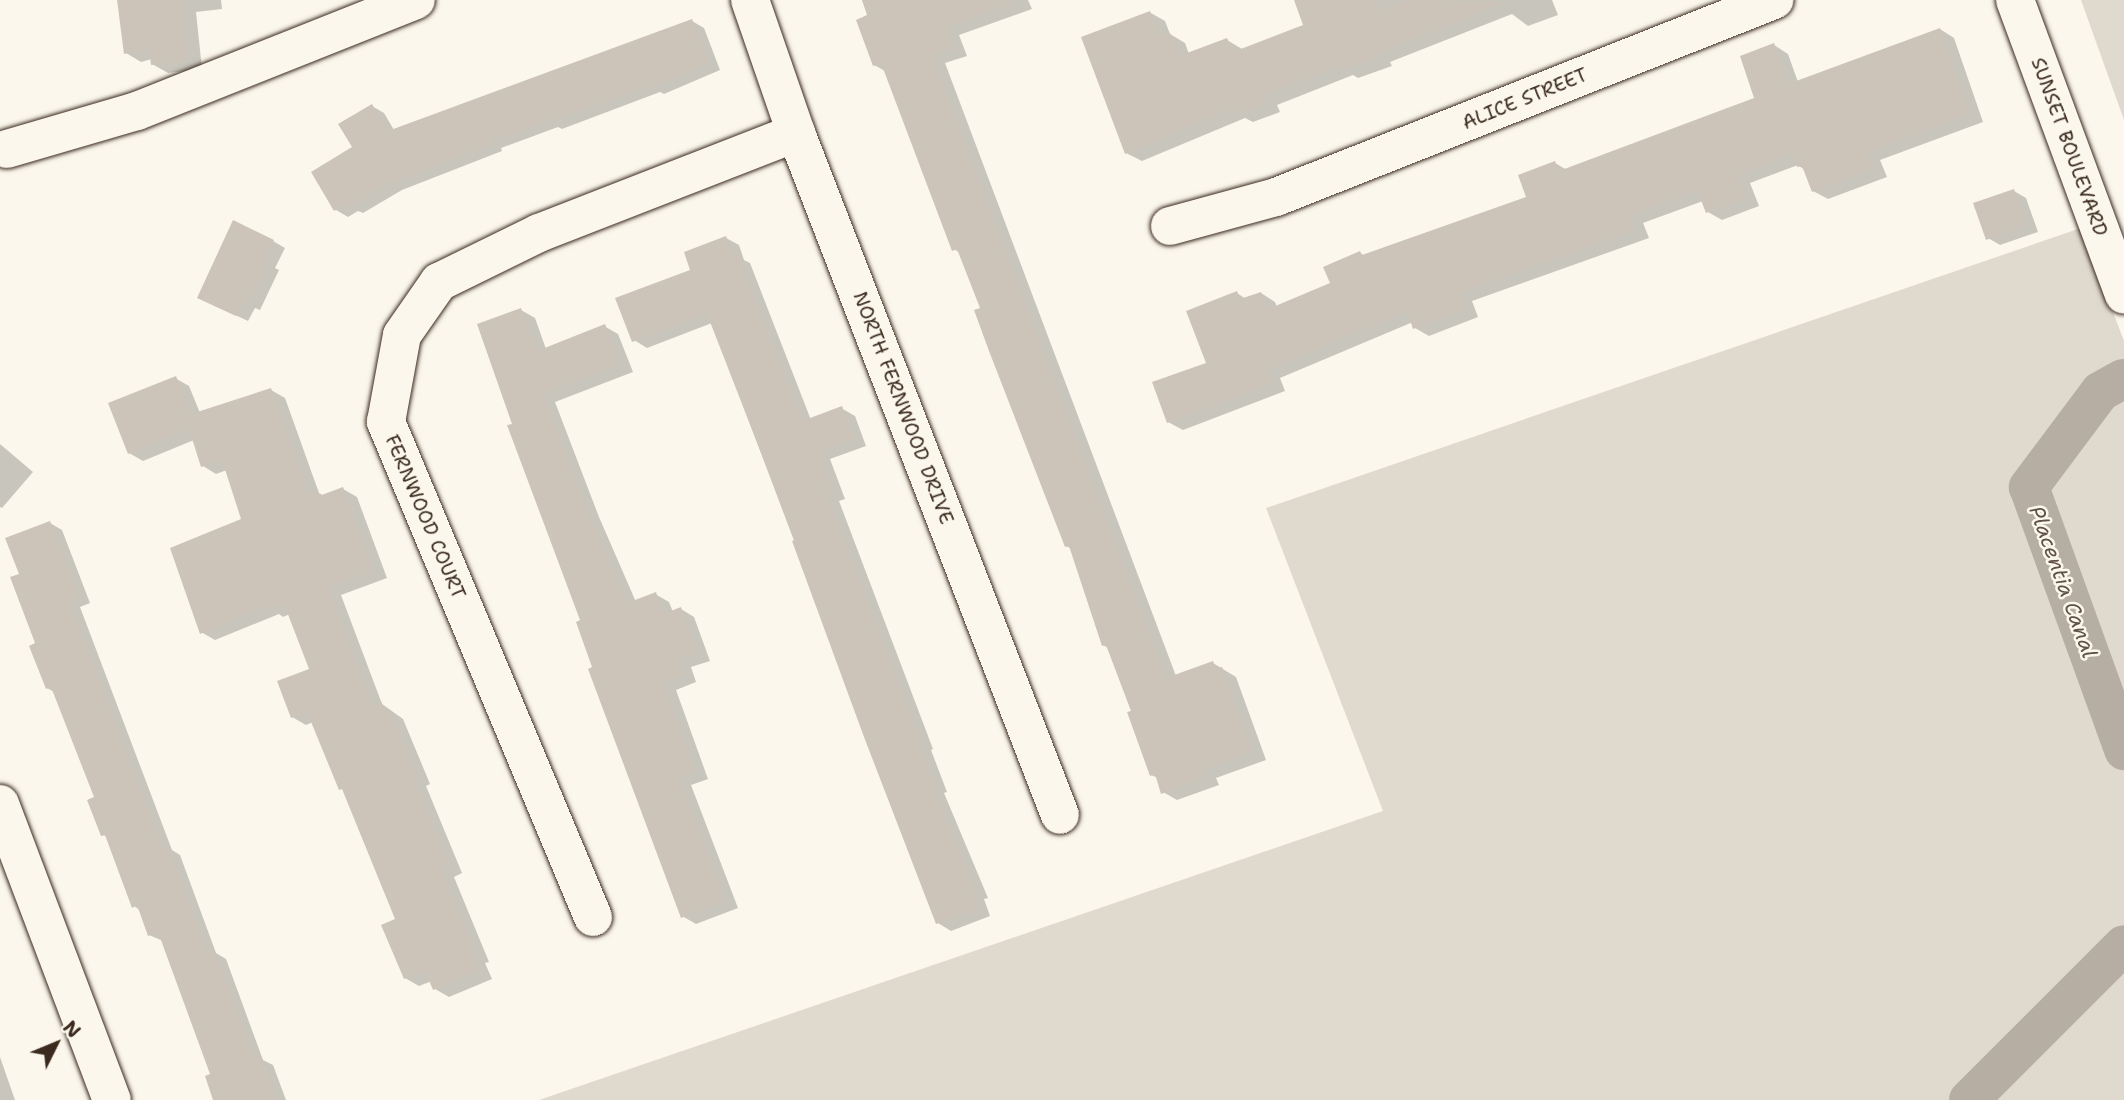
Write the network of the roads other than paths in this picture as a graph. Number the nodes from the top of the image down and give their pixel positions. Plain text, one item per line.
1 (416, 0) edge
2 (750, 0) edge
3 (1774, 0) edge
4 (2015, 0) edge
5 (796, 133) junction
6 (7, 149) dead end
7 (1170, 226) dead end
8 (2124, 295) edge
9 (0, 804) edge
10 (1060, 815) dead end
11 (593, 916) dead end
12 (112, 1100) edge

1 - 6 street
2 - 5 street, NORTH FERNWOOD DRIVE
3 - 7 street, ALICE STREET
4 - 8 street, SUNSET BOULEVARD
5 - 10 street, NORTH FERNWOOD DRIVE
5 - 11 street, FERNWOOD COURT
9 - 12 street

